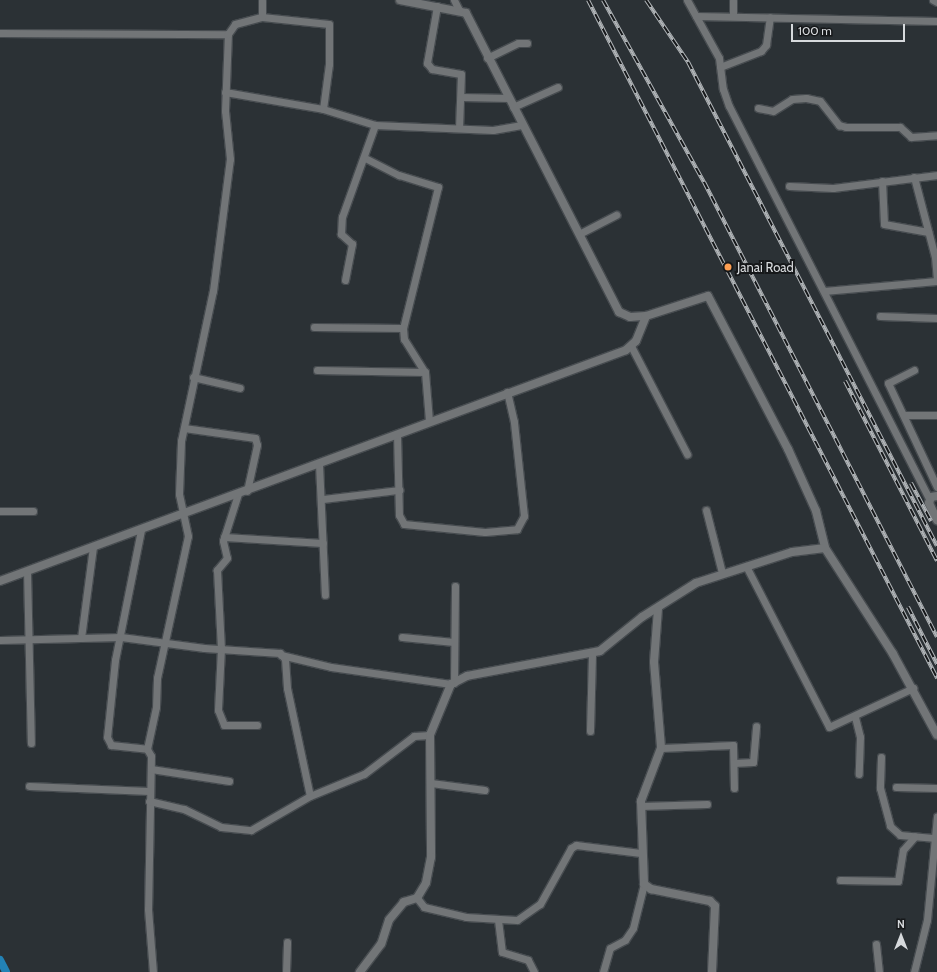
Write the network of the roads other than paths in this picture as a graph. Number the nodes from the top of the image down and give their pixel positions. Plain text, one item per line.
1 (262, 0) edge
2 (400, 0) edge
3 (454, 0) edge
4 (687, 0) edge
5 (733, 0) edge
6 (933, 0) edge
7 (937, 2) edge
8 (437, 6) junction
9 (459, 10) junction
10 (696, 16) junction
11 (733, 16) junction
12 (262, 17) junction
13 (770, 17) junction
14 (937, 21) edge
15 (0, 33) edge
16 (228, 34) junction
17 (527, 43) dead end
18 (487, 58) junction
19 (720, 67) junction
20 (558, 87) dead end
21 (225, 92) junction
22 (461, 97) junction
23 (509, 98) junction
24 (513, 107) junction
25 (758, 108) dead end
26 (323, 109) junction
27 (375, 125) junction
28 (522, 125) junction
29 (459, 128) junction
30 (937, 136) edge
31 (365, 158) junction
32 (937, 175) edge
33 (914, 177) junction
34 (882, 180) junction
35 (789, 186) dead end
36 (616, 215) dead end
37 (928, 232) junction
38 (579, 234) junction
39 (344, 280) dead end
40 (937, 281) edge
41 (824, 291) junction
42 (646, 316) junction
43 (880, 316) dead end
44 (937, 318) edge
45 (314, 327) dead end
46 (402, 328) junction
47 (631, 346) junction
48 (317, 370) dead end
49 (914, 370) dead end
50 (425, 372) junction
51 (193, 377) junction
52 (240, 388) dead end
53 (507, 392) junction
54 (937, 415) edge
55 (904, 416) junction
56 (429, 421) junction
57 (184, 428) junction
58 (397, 434) junction
59 (686, 454) dead end
60 (319, 464) junction
61 (937, 487) edge
62 (398, 490) junction
63 (247, 491) junction
64 (238, 494) junction
65 (937, 496) edge
66 (323, 498) junction
67 (929, 499) junction
68 (706, 510) dead end
69 (0, 511) edge
70 (33, 511) dead end
71 (183, 516) junction
72 (937, 520) edge
73 (141, 530) junction
74 (224, 537) junction
75 (324, 543) junction
76 (93, 546) junction
77 (825, 548) junction
78 (746, 566) junction
79 (28, 571) junction
80 (722, 573) junction
81 (0, 581) edge
82 (455, 586) dead end
83 (325, 595) dead end
84 (658, 609) junction
85 (121, 637) junction
86 (402, 637) dead end
87 (81, 638) junction
88 (29, 639) junction
89 (0, 640) edge
90 (454, 642) junction
91 (165, 644) junction
92 (221, 648) junction
93 (592, 653) junction
94 (281, 655) junction
95 (452, 683) junction
96 (914, 688) junction
97 (855, 717) junction
98 (257, 725) dead end
99 (756, 726) dead end
100 (590, 731) dead end
101 (430, 735) junction
102 (937, 735) edge
103 (31, 743) dead end
104 (661, 748) junction
105 (147, 749) junction
106 (881, 757) dead end
107 (734, 763) junction
108 (151, 769) junction
109 (858, 774) dead end
110 (229, 781) dead end
111 (431, 783) junction
112 (29, 786) dead end
113 (896, 787) dead end
114 (734, 788) dead end
115 (937, 788) edge
116 (485, 790) dead end
117 (149, 791) junction
118 (310, 796) junction
119 (149, 801) junction
120 (707, 804) dead end
121 (641, 806) junction
122 (937, 816) edge
123 (915, 836) junction
124 (933, 838) junction
125 (641, 853) junction
126 (840, 880) dead end
127 (644, 884) junction
128 (417, 898) junction
129 (498, 920) junction
130 (288, 942) dead end
131 (876, 944) dead end
132 (153, 972) edge
133 (286, 972) edge
134 (360, 972) edge
135 (534, 972) edge
136 (603, 972) edge
137 (712, 972) edge
138 (878, 972) edge
139 (914, 972) edge

1 - 12 street
2 - 8 street
3 - 9 street
4 - 10 street
5 - 11 street
6 - 7 street
8 - 9 street
8 - 22 street
9 - 18 street
10 - 11 street
10 - 19 street
11 - 13 street
12 - 16 street
12 - 26 street
13 - 14 street
13 - 19 street
15 - 16 street
16 - 21 street
17 - 18 street
18 - 23 street
19 - 41 street
20 - 24 street
21 - 26 street
21 - 51 street
22 - 23 street
22 - 29 street
23 - 24 street
24 - 28 street
25 - 30 street
26 - 27 street
27 - 29 street
27 - 31 street
28 - 29 street
28 - 38 street
31 - 39 street
31 - 46 street
32 - 33 street
33 - 34 street
33 - 37 street
34 - 35 street
34 - 37 street
36 - 38 street
37 - 40 street
38 - 42 street
40 - 41 street
41 - 67 street
42 - 47 street
42 - 77 street
43 - 44 street
45 - 46 street
46 - 50 street
47 - 53 street
47 - 59 street
48 - 50 street
49 - 55 street
50 - 56 street
51 - 52 street
51 - 57 street
53 - 56 street
53 - 62 street
54 - 55 street
55 - 61 street
56 - 58 street
57 - 63 street
57 - 71 street
58 - 60 street
58 - 62 street
60 - 63 street
60 - 66 street
62 - 66 street
63 - 64 street
64 - 71 street
64 - 74 street
65 - 67 street
66 - 75 street
67 - 72 street
68 - 80 street
69 - 70 street
71 - 73 street
71 - 91 street
73 - 76 street
73 - 85 street
74 - 75 street
74 - 92 street
75 - 83 street
76 - 79 street
76 - 87 street
77 - 78 street
77 - 96 street
78 - 80 street
78 - 97 street
79 - 81 street
79 - 88 street
80 - 84 street
82 - 90 street
84 - 93 street
84 - 104 street
85 - 87 street
85 - 91 street
85 - 105 street
86 - 90 street
87 - 88 street
88 - 89 street
88 - 103 street
90 - 95 street
91 - 92 street
91 - 105 street
92 - 94 street
92 - 98 street
93 - 95 street
93 - 100 street
94 - 95 street
94 - 118 street
95 - 101 street
96 - 97 street
96 - 102 street
97 - 109 street
99 - 107 street
101 - 111 street
101 - 118 street
104 - 107 street
104 - 121 street
105 - 108 street
106 - 123 street
107 - 114 street
108 - 110 street
108 - 117 street
111 - 116 street
111 - 128 street
112 - 117 street
113 - 115 street
117 - 119 street
118 - 119 street
119 - 132 street
120 - 121 street
121 - 125 street
122 - 124 street
123 - 124 street
123 - 126 street
124 - 139 street
125 - 127 street
125 - 129 street
127 - 136 street
127 - 137 street
128 - 129 street
128 - 134 street
129 - 135 street
130 - 133 street
131 - 138 street

